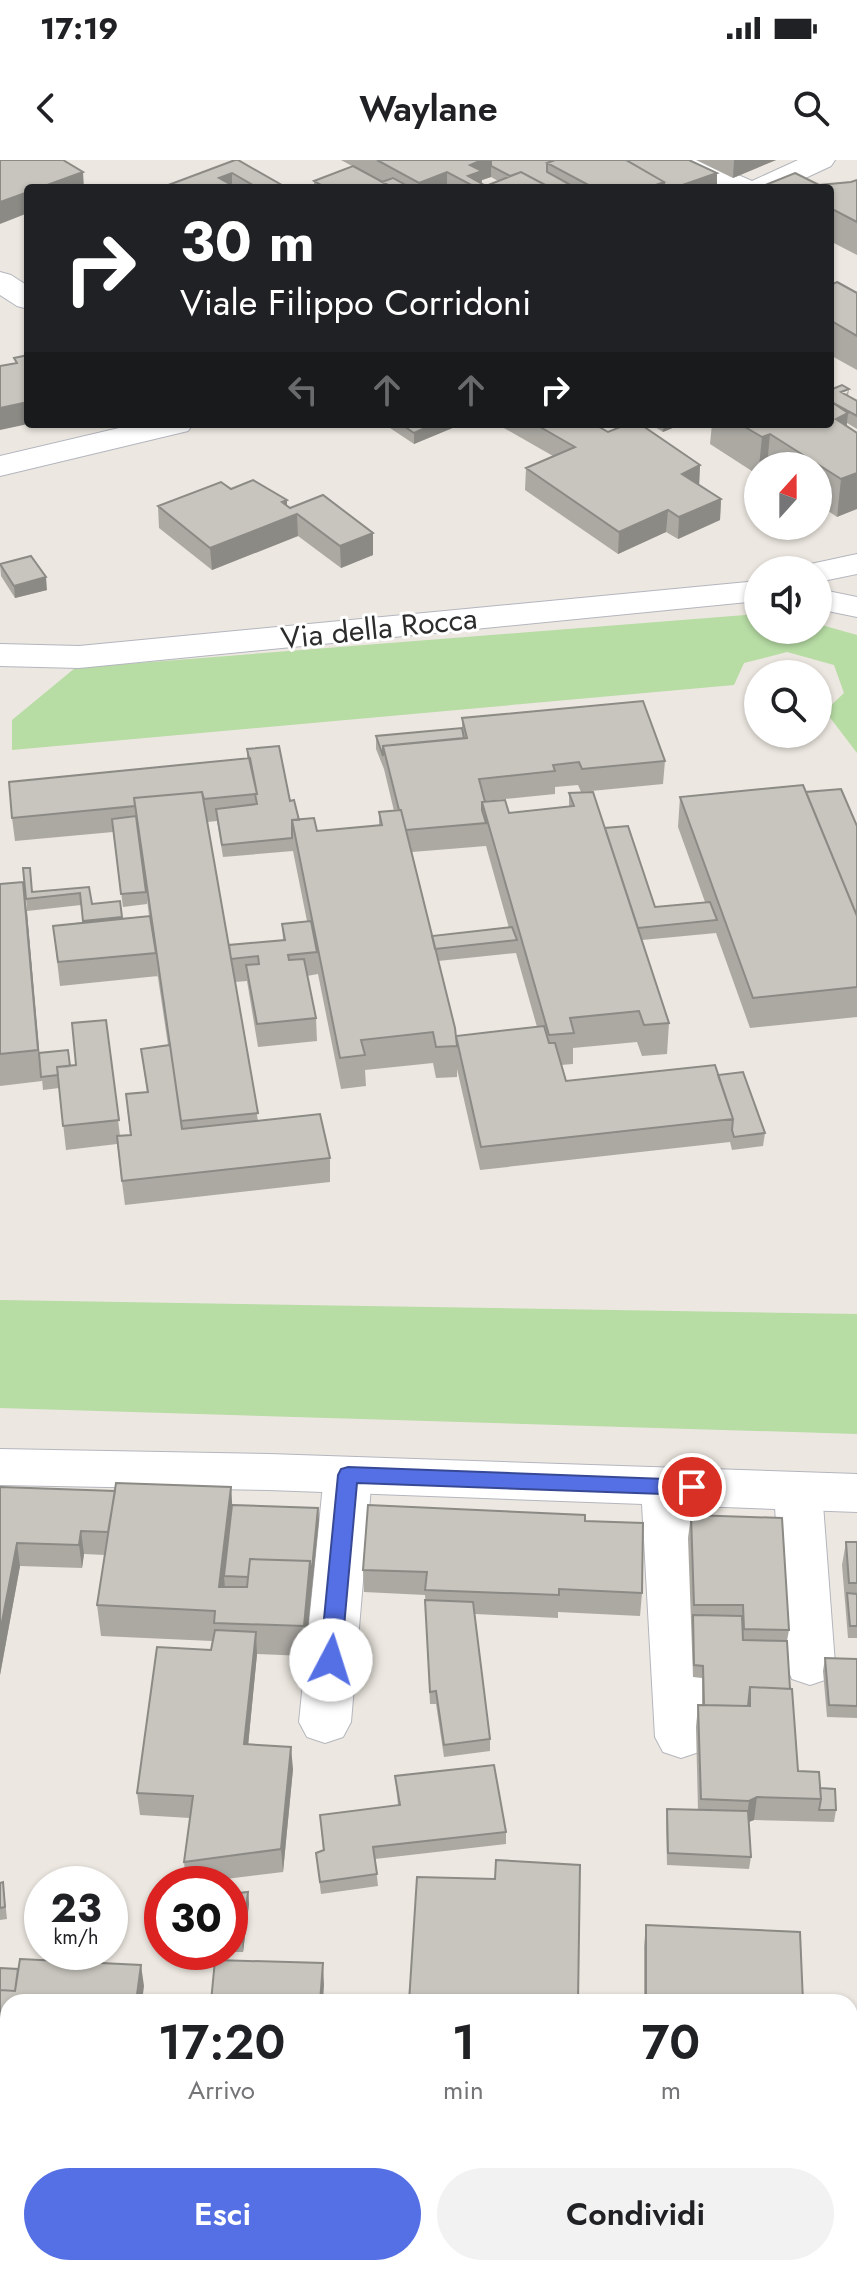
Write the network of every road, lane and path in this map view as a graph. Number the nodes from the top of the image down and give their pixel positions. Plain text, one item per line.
1 (680, 160) edge
2 (821, 160) edge
3 (735, 184) edge
4 (770, 184) edge
5 (0, 281) edge
6 (24, 297) edge
7 (160, 428) edge
8 (0, 466) edge
9 (857, 564) edge
10 (832, 569) edge
11 (744, 592) edge
12 (832, 602) edge
13 (857, 607) edge
14 (0, 655) edge
15 (0, 1467) edge
16 (348, 1475) junction
17 (665, 1486) junction
18 (798, 1491) junction
19 (857, 1493) edge
20 (810, 1664) dead end
21 (325, 1722) dead end
22 (681, 1737) dead end

1 - 3 main road
2 - 4 main road
5 - 6 main road
7 - 8 main road
9 - 10 main road
11 - 14 main road, Via della Rocca
12 - 13 main road
15 - 16 main road
16 - 17 main road
16 - 21 main road
17 - 18 main road
17 - 22 main road
18 - 19 main road
18 - 20 main road

